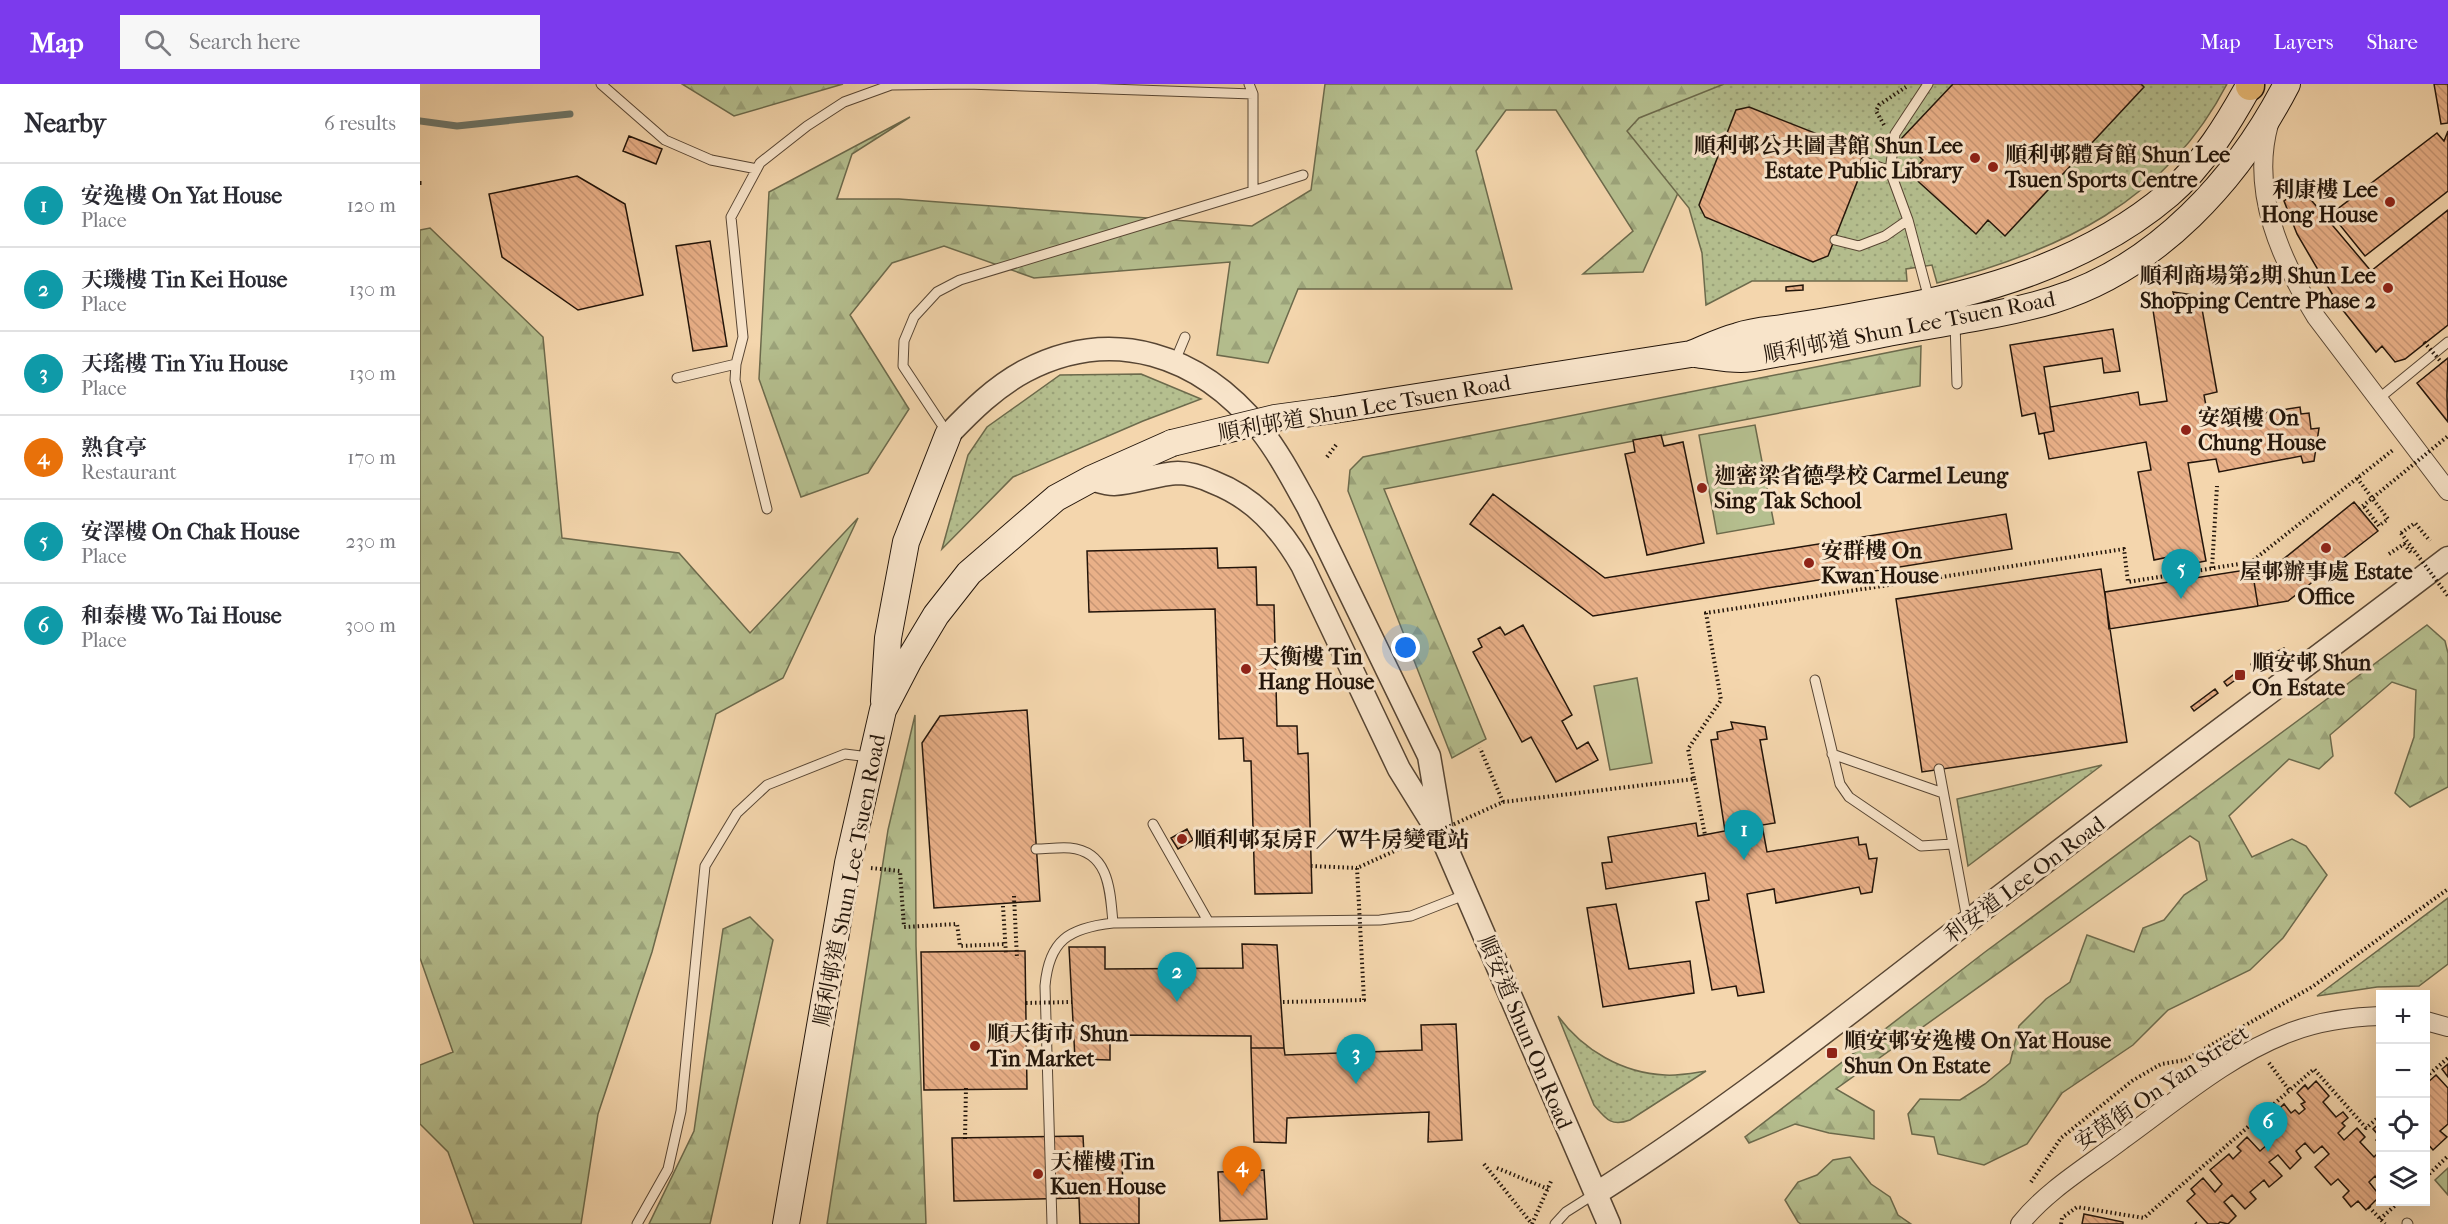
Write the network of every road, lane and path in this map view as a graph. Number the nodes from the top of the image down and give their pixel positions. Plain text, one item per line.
1 (601, 84) edge
2 (1249, 84) edge
3 (1908, 84) edge
4 (1928, 84) edge
5 (2287, 84) edge
6 (2250, 85) edge
7 (1253, 94) junction
8 (2273, 110) junction
9 (1895, 134) junction
10 (1865, 162) dead end
11 (757, 169) junction
12 (1890, 171) junction
13 (1304, 175) dead end
14 (1253, 191) junction
15 (1908, 220) junction
16 (1835, 240) dead end
17 (1930, 302) junction
18 (1954, 321) junction
19 (1185, 337) dead end
20 (2424, 342) dead end
21 (2448, 342) edge
22 (1691, 354) junction
23 (1175, 361) junction
24 (2442, 363) dead end
25 (736, 364) junction
26 (677, 378) dead end
27 (1957, 384) dead end
28 (2377, 400) junction
29 (948, 435) junction
30 (2448, 436) edge
31 (2388, 442) dead end
32 (1336, 445) dead end
33 (1327, 457) dead end
34 (2357, 478) junction
35 (1091, 479) junction
36 (2217, 486) dead end
37 (2448, 491) edge
38 (767, 509) dead end
39 (2430, 541) dead end
40 (2389, 554) dead end
41 (2412, 554) dead end
42 (2448, 558) edge
43 (2212, 568) junction
44 (2448, 596) edge
45 (1815, 680) dead end
46 (884, 710) junction
47 (1480, 748) dead end
48 (1832, 754) junction
49 (872, 758) junction
50 (1939, 769) dead end
51 (1695, 779) junction
52 (1943, 793) junction
53 (1503, 802) junction
54 (1153, 824) dead end
55 (1705, 835) dead end
56 (1443, 840) junction
57 (1952, 844) junction
58 (1036, 849) dead end
59 (1311, 866) dead end
60 (873, 868) dead end
61 (1358, 868) junction
62 (2448, 890) edge
63 (1467, 894) junction
64 (1014, 896) dead end
65 (1003, 906) dead end
66 (1208, 921) junction
67 (1967, 921) junction
68 (1113, 923) junction
69 (1006, 944) junction
70 (1006, 955) dead end
71 (1017, 959) dead end
72 (1072, 1002) dead end
73 (1283, 1002) dead end
74 (1026, 1003) dead end
75 (2376, 1016) edge
76 (2430, 1022) edge
77 (2448, 1027) edge
78 (2448, 1058) edge
79 (2430, 1074) edge
80 (966, 1086) dead end
81 (2376, 1119) edge
82 (965, 1139) dead end
83 (2448, 1156) edge
84 (1484, 1164) dead end
85 (1497, 1168) dead end
86 (2430, 1173) edge
87 (1552, 1179) dead end
88 (2028, 1187) dead end
89 (1548, 1189) junction
90 (1597, 1193) junction
91 (2369, 1206) dead end
92 (2395, 1206) edge
93 (2380, 1219) junction
94 (637, 1224) edge
95 (786, 1224) edge
96 (1052, 1224) edge
97 (1532, 1224) edge
98 (1555, 1224) edge
99 (1609, 1224) edge
100 (2020, 1224) edge
101 (2061, 1224) edge
102 (2385, 1224) edge

1 - 11 lane
2 - 7 lane
3 - 9 path
4 - 9 lane
5 - 8 main road, 順利邨道 Shun Lee Tsuen Road
6 - 17 main road, 順利邨道 Shun Lee Tsuen Road
7 - 11 lane
7 - 14 lane
8 - 18 main road, 順利邨道 Shun Lee Tsuen Road
8 - 28 street
9 - 12 lane
10 - 12 lane
11 - 25 lane
12 - 15 lane
13 - 14 lane
14 - 29 lane
15 - 16 lane
15 - 17 lane
17 - 22 main road, 順利邨道 Shun Lee Tsuen Road
18 - 22 main road, 順利邨道 Shun Lee Tsuen Road
18 - 27 lane
19 - 23 lane
20 - 24 path, bridge
21 - 28 lane
22 - 35 main road, 順利邨道 Shun Lee Tsuen Road, bridge
23 - 29 street, 順安道 Shun On Road
23 - 56 street, 順安道 Shun On Road
25 - 26 lane
25 - 38 lane
28 - 37 street
29 - 46 main road
30 - 34 path, bridge
31 - 34 path
32 - 33 path
34 - 43 path
35 - 46 main road, 順利邨道 Shun Lee Tsuen Road
35 - 56 street, 順安道 Shun On Road
36 - 43 path
39 - 44 path, bridge
40 - 41 path
42 - 67 street, 利安道 Lee On Road
43 - 51 path
45 - 48 lane
46 - 49 main road, 順利邨道 Shun Lee Tsuen Road
47 - 53 path, bridge
48 - 52 lane
48 - 57 lane
49 - 94 lane
49 - 95 main road, 順利邨道 Shun Lee Tsuen Road
50 - 52 lane
51 - 53 path
51 - 55 path
52 - 57 lane
53 - 61 path, bridge
54 - 66 lane
56 - 63 street, 順安道 Shun On Road
57 - 67 lane
58 - 68 lane
59 - 61 path
60 - 69 path
61 - 73 path, bridge
62 - 88 path, 安茵街 On Yan Street
63 - 66 lane
63 - 90 street, 順安道 Shun On Road
64 - 71 path
65 - 69 path
66 - 68 lane
67 - 90 street, 利安道 Lee On Road
68 - 96 lane
69 - 70 path
72 - 74 path, bridge
75 - 100 street, 安茵街 On Yan Street
76 - 77 street
78 - 79 path
80 - 82 path
81 - 101 path
83 - 86 path
84 - 97 path
85 - 89 path
87 - 89 path
89 - 97 path
90 - 98 lane
90 - 99 street, 順安道 Shun On Road
91 - 93 path
92 - 93 path
93 - 102 path

